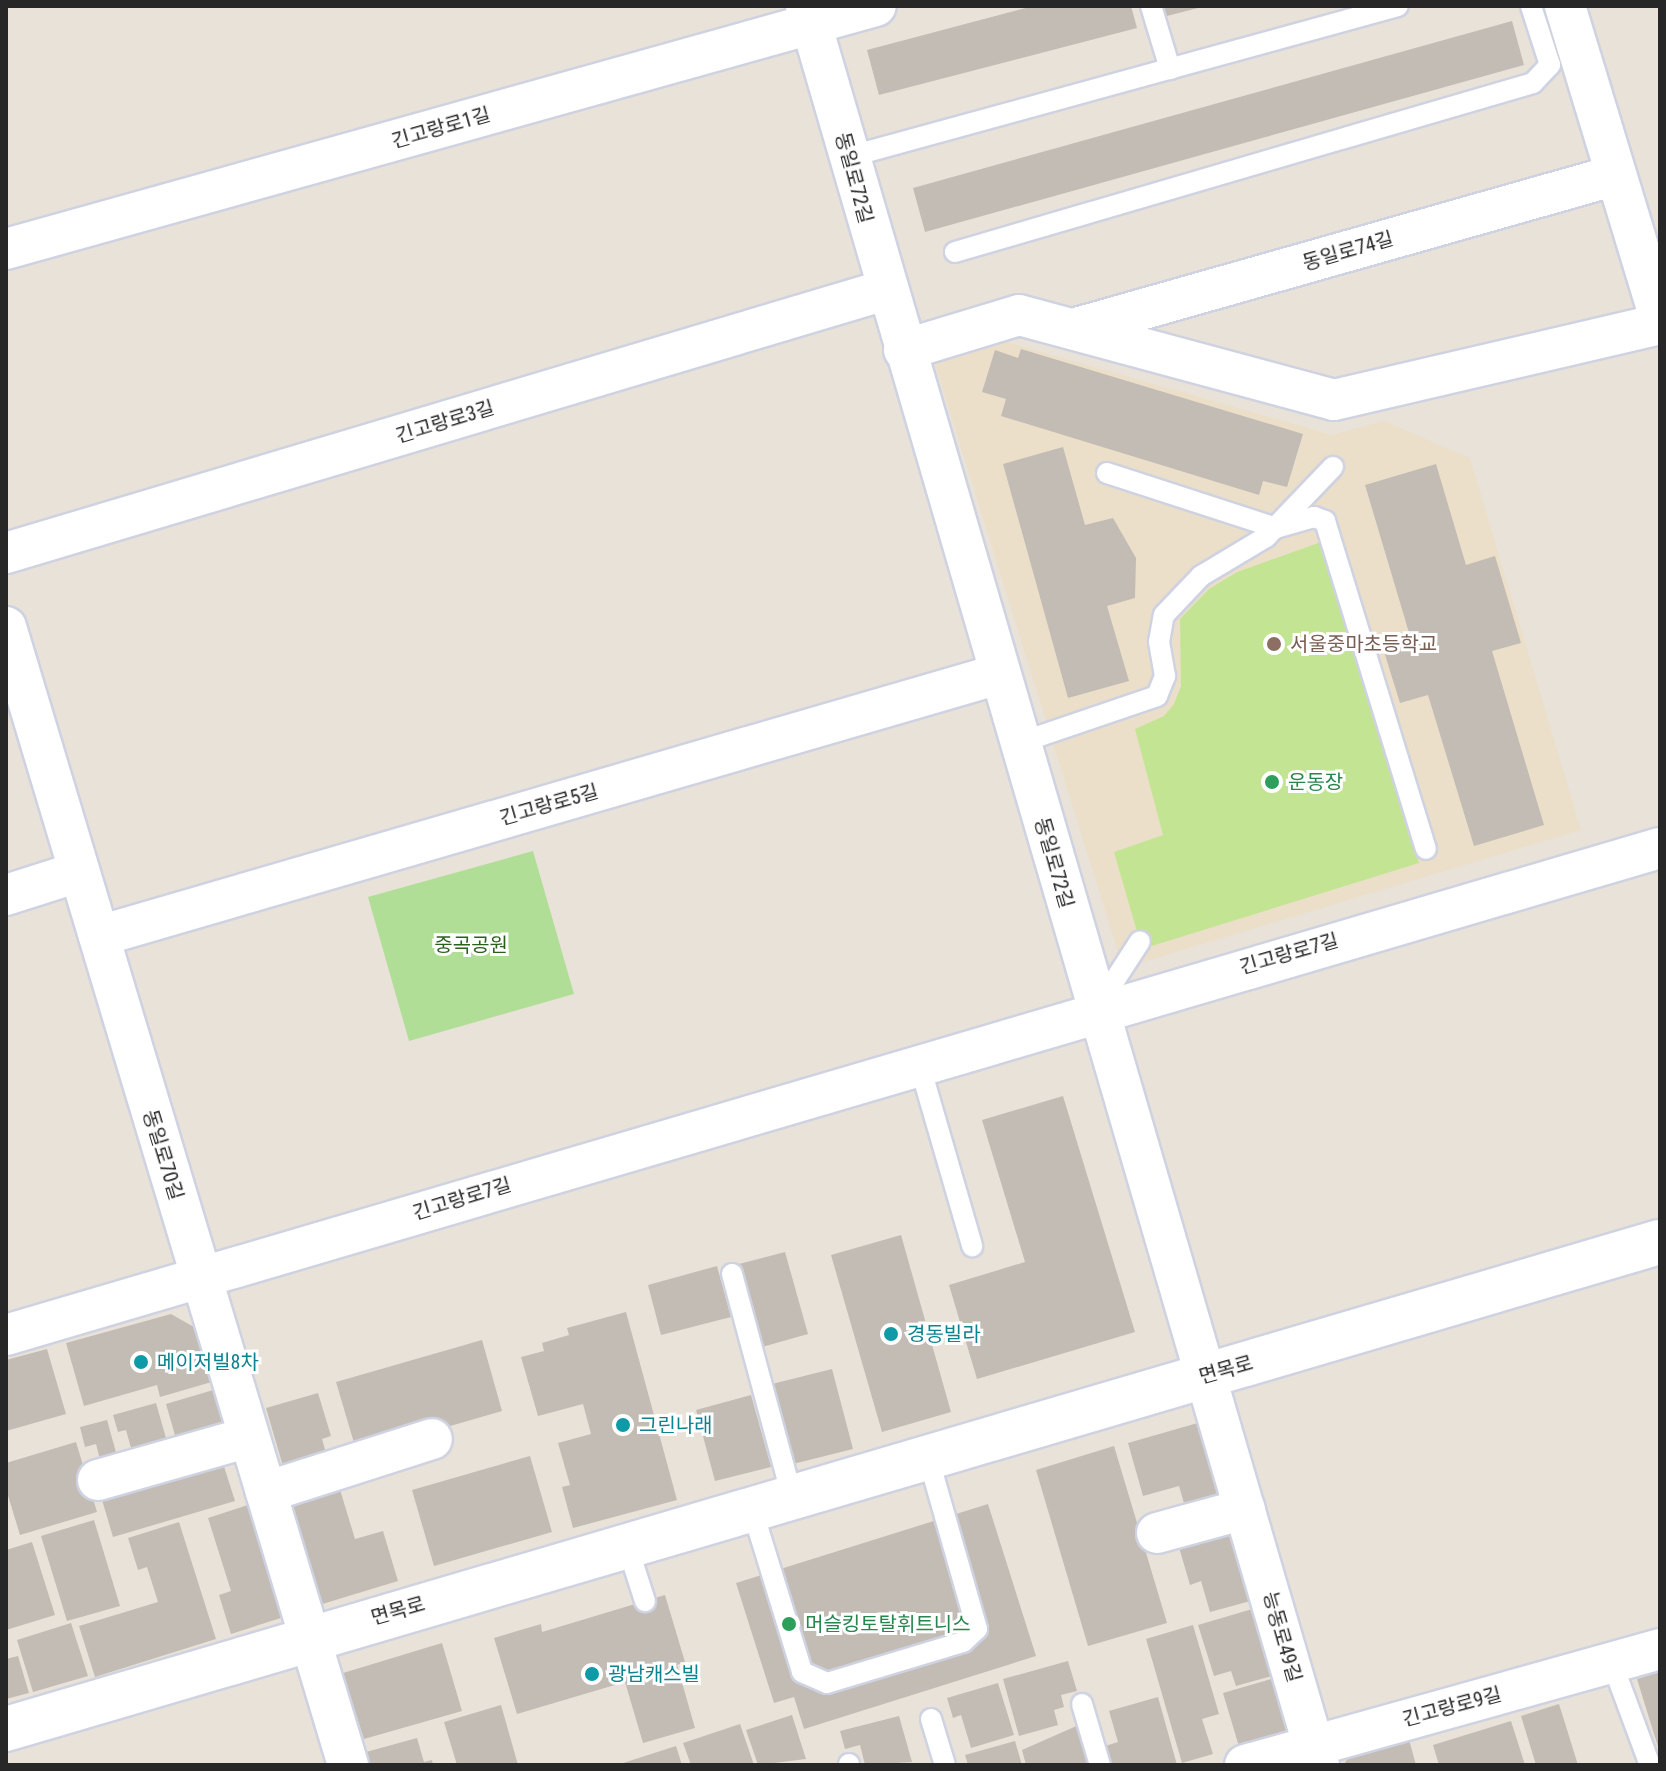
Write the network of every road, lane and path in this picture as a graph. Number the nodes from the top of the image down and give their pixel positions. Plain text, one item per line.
1 (876, 6) edge
2 (1151, 6) edge
3 (1398, 6) edge
4 (1531, 6) edge
5 (1565, 6) edge
6 (808, 15) edge
7 (1170, 69) junction
8 (848, 157) junction
9 (1616, 175) junction
10 (6, 249) edge
11 (955, 252) dead end
12 (885, 290) junction
13 (1660, 318) edge
14 (1660, 324) edge
15 (1080, 327) junction
16 (904, 350) junction
17 (1333, 467) dead end
18 (1107, 473) dead end
19 (1276, 528) junction
20 (6, 553) edge
21 (6, 627) edge
22 (999, 674) junction
23 (1019, 743) junction
24 (1660, 848) edge
25 (1426, 849) dead end
26 (78, 872) junction
27 (6, 895) edge
28 (99, 936) junction
29 (1140, 941) dead end
30 (1096, 1010) junction
31 (919, 1063) junction
32 (1660, 1242) edge
33 (972, 1246) dead end
34 (732, 1274) dead end
35 (200, 1277) junction
36 (6, 1335) edge
37 (1207, 1376) junction
38 (249, 1437) junction
39 (432, 1439) dead end
40 (928, 1457) junction
41 (98, 1480) dead end
42 (266, 1492) junction
43 (772, 1503) junction
44 (1245, 1509) junction
45 (1157, 1533) dead end
46 (627, 1545) junction
47 (645, 1601) dead end
48 (310, 1637) junction
49 (1660, 1649) edge
50 (1612, 1663) junction
51 (1082, 1704) dead end
52 (931, 1719) dead end
53 (6, 1729) edge
54 (1316, 1755) edge
55 (348, 1765) edge
56 (945, 1765) edge
57 (1100, 1765) edge
58 (1245, 1765) edge
59 (1650, 1765) edge

1 - 6 street, 긴고랑로1길
2 - 7 lane
3 - 7 lane
4 - 11 lane
5 - 9 street
6 - 8 street, 동일로72길
6 - 10 street, 긴고랑로1길
7 - 8 lane
8 - 12 street, 동일로72길
9 - 13 street
9 - 15 street, 동일로74길
12 - 16 street, 동일로72길
12 - 20 street, 긴고랑로3길
14 - 15 street
15 - 16 street
16 - 22 street, 동일로72길
17 - 19 lane
18 - 19 lane
19 - 23 lane
19 - 25 lane
21 - 26 street, 동일로70길
22 - 23 street, 동일로72길
22 - 28 street, 긴고랑로5길
23 - 30 street, 동일로72길
24 - 30 street, 긴고랑로7길
26 - 27 street
26 - 28 street, 동일로70길
28 - 35 street, 동일로70길
29 - 30 lane
30 - 31 street, 긴고랑로7길
30 - 37 street, 동일로72길
31 - 33 lane
31 - 35 street, 긴고랑로7길
32 - 37 street, 면목로
34 - 43 lane
35 - 36 street, 긴고랑로7길
35 - 38 street, 동일로70길
37 - 40 street, 면목로
37 - 44 street, 능동로49길
38 - 41 street
38 - 42 street, 동일로70길
39 - 42 street
40 - 43 street, 면목로
40 - 43 lane
42 - 48 street, 동일로70길
43 - 46 street, 면목로
44 - 45 street
44 - 54 street, 능동로49길
46 - 47 lane
46 - 48 street, 면목로
48 - 53 street, 면목로
48 - 55 street, 동일로70길
49 - 50 street, 긴고랑로9길
50 - 54 street, 긴고랑로9길
50 - 59 lane
51 - 57 lane
52 - 56 lane
54 - 58 street, 긴고랑로9길

